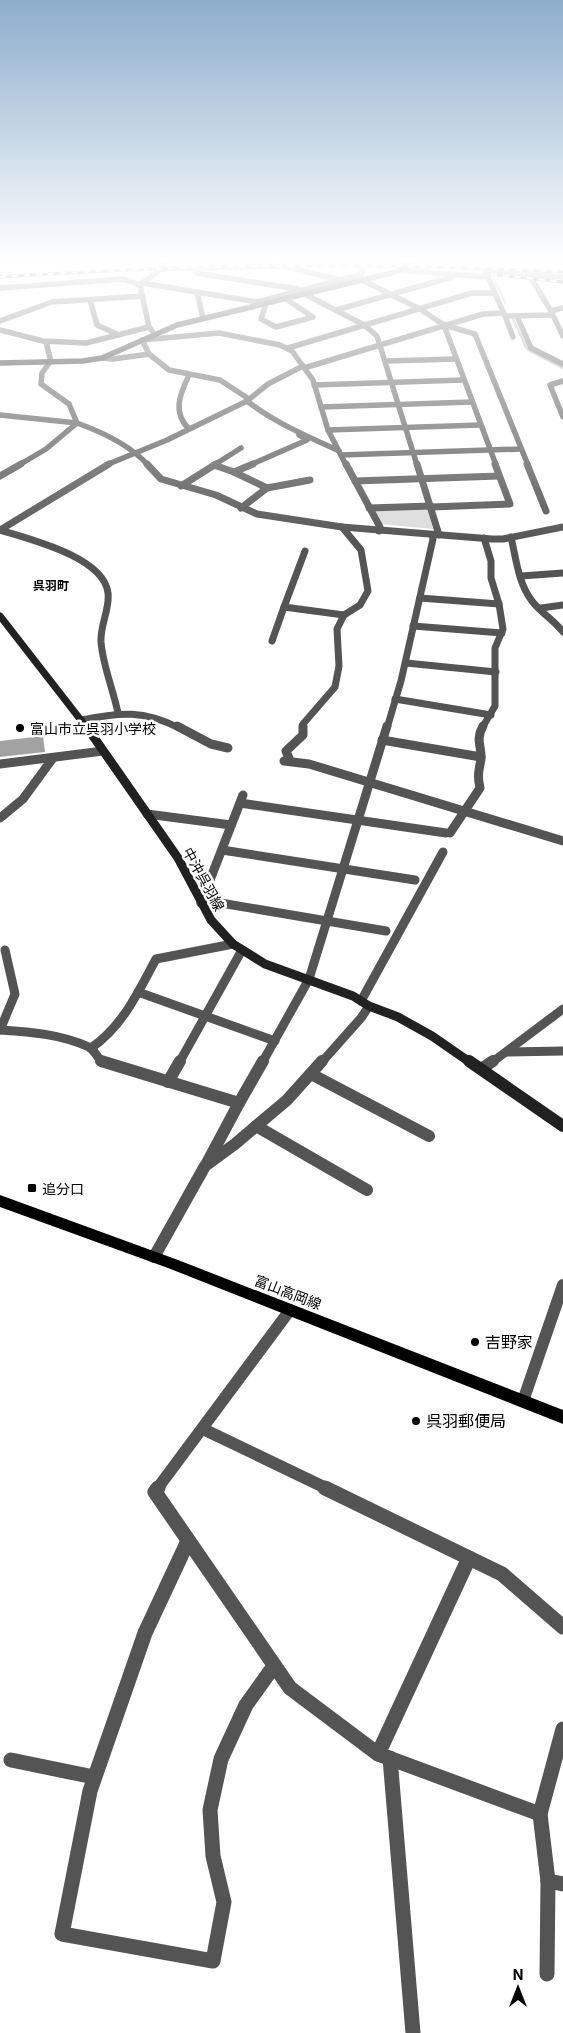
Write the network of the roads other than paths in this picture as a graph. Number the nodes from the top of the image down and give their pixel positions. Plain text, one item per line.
1 (48, 353) edge
2 (113, 353) edge
3 (295, 353) edge
4 (351, 353) edge
5 (384, 353) edge
6 (454, 353) edge
7 (483, 353) edge
8 (541, 353) edge
9 (149, 354) joint
10 (102, 358) junction
11 (456, 359) junction
12 (386, 361) junction
13 (50, 362) junction
14 (0, 363) edge
15 (563, 364) edge
16 (303, 367) junction
17 (189, 375) junction
18 (463, 380) junction
19 (392, 382) junction
20 (563, 382) edge
21 (314, 385) junction
22 (248, 400) junction
23 (472, 402) junction
24 (400, 404) junction
25 (321, 407) junction
26 (562, 413) edge
27 (0, 415) edge
28 (76, 423) junction
29 (480, 425) junction
30 (406, 428) junction
31 (189, 429) junction
32 (291, 429) junction
33 (328, 430) junction
34 (241, 448) dead end
35 (521, 448) junction
36 (489, 450) junction
37 (134, 452) junction
38 (414, 452) junction
39 (340, 453) junction
40 (214, 465) junction
41 (234, 472) junction
42 (0, 476) edge
43 (499, 476) junction
44 (422, 479) junction
45 (310, 480) dead end
46 (355, 481) junction
47 (181, 486) junction
48 (267, 488) junction
49 (431, 506) junction
50 (241, 508) junction
51 (369, 508) junction
52 (546, 511) dead end
53 (342, 527) junction
54 (563, 527) edge
55 (0, 530) edge
56 (379, 531) junction
57 (436, 535) junction
58 (511, 537) junction
59 (484, 538) junction
60 (305, 551) dead end
61 (563, 573) edge
62 (521, 576) junction
63 (420, 598) junction
64 (499, 604) junction
65 (563, 605) edge
66 (284, 607) junction
67 (541, 608) junction
68 (0, 616) edge
69 (344, 616) junction
70 (414, 626) junction
71 (563, 632) edge
72 (502, 633) junction
73 (272, 641) dead end
74 (406, 663) junction
75 (496, 672) junction
76 (395, 699) junction
77 (118, 713) junction
78 (491, 715) junction
79 (82, 720) junction
80 (382, 740) junction
81 (228, 748) dead end
82 (103, 750) junction
83 (481, 757) junction
84 (53, 758) junction
85 (0, 764) edge
86 (369, 781) junction
87 (465, 810) junction
88 (147, 814) junction
89 (0, 818) edge
90 (358, 820) junction
91 (231, 825) junction
92 (563, 841) edge
93 (222, 850) junction
94 (443, 852) dead end
95 (342, 868) junction
96 (415, 880) dead end
97 (201, 903) junction
98 (326, 921) junction
99 (386, 931) dead end
100 (233, 944) junction
101 (6, 950) dead end
102 (242, 950) junction
103 (308, 979) junction
104 (138, 992) junction
105 (365, 1004) junction
106 (563, 1009) edge
107 (205, 1016) junction
108 (0, 1030) edge
109 (275, 1040) junction
110 (91, 1048) junction
111 (563, 1051) edge
112 (507, 1052) junction
113 (481, 1069) junction
114 (311, 1074) junction
115 (168, 1082) junction
116 (239, 1103) junction
117 (256, 1126) junction
118 (563, 1126) edge
119 (429, 1136) dead end
120 (206, 1166) junction
121 (367, 1190) dead end
122 (0, 1201) edge
123 (154, 1257) junction
124 (563, 1285) edge
125 (290, 1310) junction
126 (523, 1401) junction
127 (563, 1417) edge
128 (203, 1429) junction
129 (188, 1541) junction
130 (469, 1558) junction
131 (563, 1627) edge
132 (274, 1666) junction
133 (563, 1729) edge
134 (384, 1756) junction
135 (11, 1760) dead end
136 (94, 1778) junction
137 (540, 1814) junction
138 (555, 1882) edge
139 (548, 1974) dead end
140 (413, 2033) edge

1 - 13 street
2 - 10 main road
3 - 16 street
4 - 16 street
5 - 12 street
6 - 11 street
7 - 35 street
8 - 15 street
9 - 10 street
9 - 17 street
10 - 13 main road
11 - 12 street
11 - 18 street
12 - 19 street
13 - 14 main road
13 - 28 street
16 - 21 street
16 - 22 street
17 - 22 street
17 - 31 street
18 - 19 street
18 - 23 street
19 - 21 street
19 - 24 street
20 - 26 street
21 - 25 street
22 - 31 street
22 - 32 street
23 - 24 street
23 - 29 street
24 - 25 street
24 - 30 street
25 - 33 street
27 - 28 street
28 - 37 street
28 - 42 street
29 - 30 street
29 - 36 street
30 - 33 street
30 - 38 street
31 - 37 street
32 - 39 street
32 - 41 street
33 - 39 street
34 - 40 street
35 - 36 street
35 - 52 street
36 - 38 street
36 - 43 street
37 - 47 street
37 - 55 street
38 - 39 street
38 - 44 street
39 - 46 street
40 - 41 street
40 - 47 street
41 - 48 street
43 - 44 street
43 - 49 street
44 - 46 street
44 - 49 street
45 - 48 street
46 - 51 street
47 - 50 street
48 - 50 street
49 - 51 street
49 - 57 street
50 - 53 street
51 - 56 street
53 - 56 street
53 - 69 street
54 - 58 street
55 - 77 street
56 - 57 street
57 - 59 street
57 - 63 street
58 - 59 street
58 - 62 street
59 - 64 street
60 - 66 street
61 - 62 street
62 - 67 street
63 - 64 street
63 - 70 street
64 - 72 street
65 - 67 street
66 - 69 street
66 - 73 street
67 - 71 street
68 - 79 main road, 中沖呉羽線
69 - 86 street
70 - 72 street
70 - 74 street
72 - 75 street
74 - 75 street
74 - 76 street
75 - 78 street
76 - 78 street
76 - 80 street
77 - 79 street
77 - 81 street
78 - 83 street
79 - 82 main road, 中沖呉羽線
80 - 83 street
80 - 86 street
82 - 84 street
82 - 88 main road, 中沖呉羽線
83 - 87 street
84 - 85 street
84 - 89 street
86 - 87 street
86 - 90 street
87 - 90 street
87 - 92 street
88 - 91 street
88 - 97 main road, 中沖呉羽線
90 - 91 street
90 - 95 street
91 - 93 street
93 - 95 street
93 - 97 street
94 - 105 street
95 - 96 street
95 - 98 street
97 - 98 street
97 - 100 main road, 中沖呉羽線
98 - 99 street
98 - 103 street
100 - 102 main road, 中沖呉羽線
100 - 104 street
101 - 108 street
102 - 103 main road, 中沖呉羽線
102 - 107 street
103 - 105 main road, 中沖呉羽線
103 - 109 street
104 - 107 street
104 - 110 street
105 - 113 main road, 中沖呉羽線
105 - 114 street
106 - 112 street
107 - 109 street
107 - 115 street
108 - 110 street
109 - 116 street
110 - 115 street
111 - 112 street
112 - 113 street
113 - 118 main road, 中沖呉羽線
114 - 117 street
114 - 119 street
115 - 116 street
116 - 120 street
117 - 120 street
117 - 121 street
120 - 123 street
122 - 123 main road, 富山高岡線
123 - 125 main road, 富山高岡線
124 - 126 street
125 - 126 main road, 富山高岡線
125 - 128 street
126 - 127 main road, 富山高岡線
128 - 129 street
128 - 130 street
129 - 132 street
129 - 136 street
130 - 131 street
130 - 134 street
132 - 134 street
132 - 136 street
133 - 137 street
134 - 137 street
134 - 140 street
135 - 136 street
137 - 138 street
138 - 139 street

